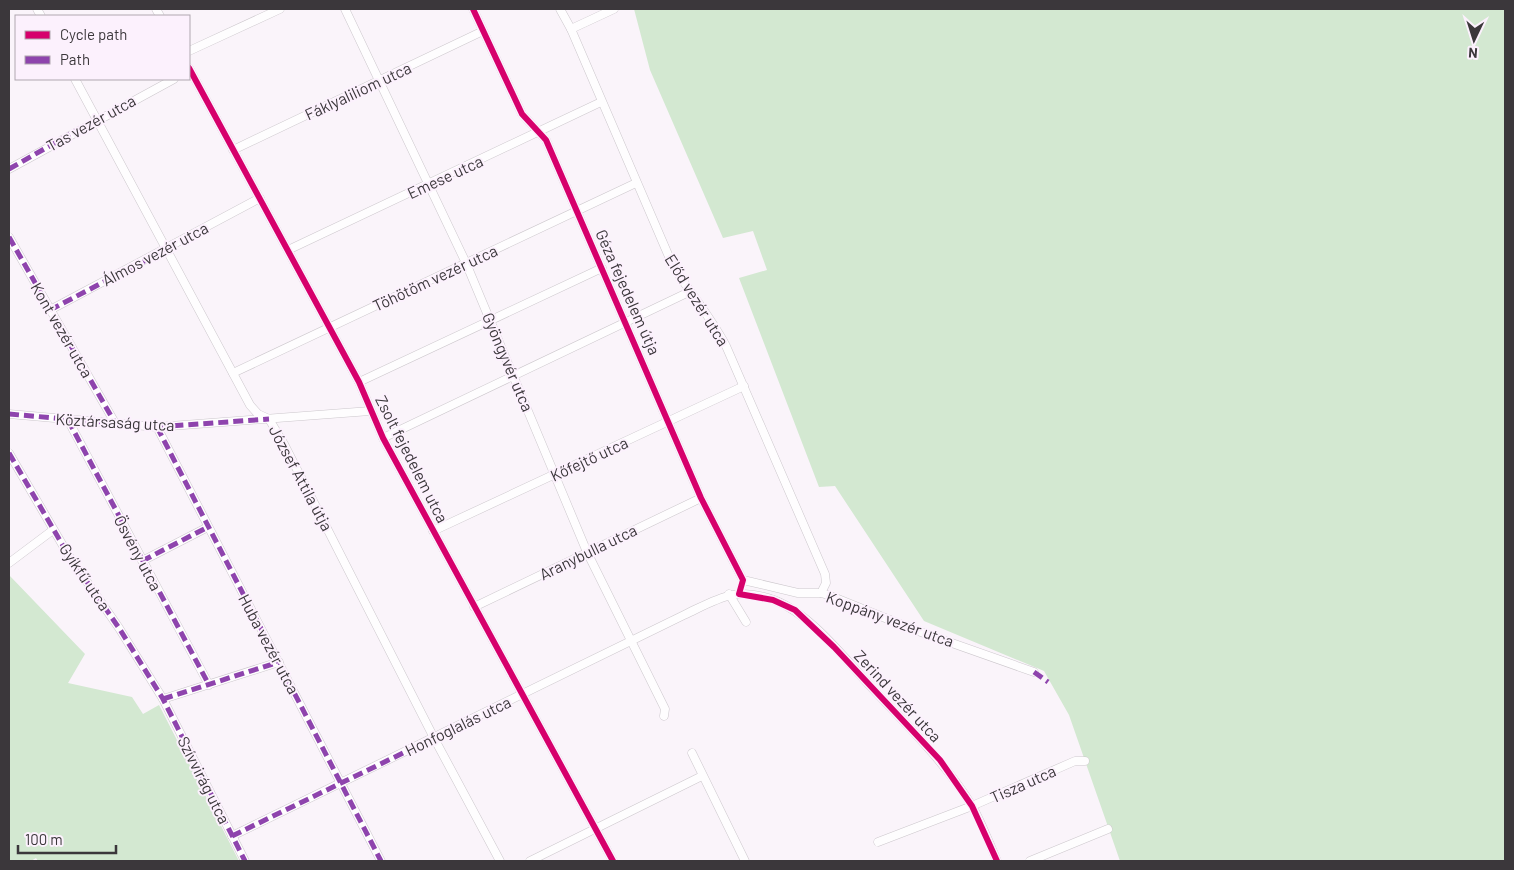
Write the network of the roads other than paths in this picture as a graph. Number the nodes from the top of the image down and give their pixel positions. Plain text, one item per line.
1 (280, 9) edge
2 (345, 9) edge
3 (473, 9) edge
4 (560, 9) edge
5 (614, 9) edge
6 (571, 29) junction
7 (484, 31) junction
8 (190, 51) edge
9 (190, 72) edge
10 (76, 80) edge
11 (172, 80) edge
12 (380, 82) junction
13 (602, 102) junction
14 (97, 119) junction
15 (539, 132) junction
16 (233, 150) junction
17 (9, 169) edge
18 (636, 183) junction
19 (429, 185) junction
20 (260, 198) junction
21 (577, 211) junction
22 (9, 237) edge
23 (165, 250) junction
24 (288, 250) junction
25 (466, 263) junction
26 (602, 268) junction
27 (689, 292) junction
28 (50, 310) junction
29 (490, 321) junction
30 (625, 321) junction
31 (330, 328) junction
32 (233, 373) junction
33 (513, 376) junction
34 (359, 382) junction
35 (744, 386) junction
36 (370, 411) junction
37 (9, 414) edge
38 (269, 419) junction
39 (68, 420) junction
40 (670, 422) junction
41 (115, 423) junction
42 (157, 427) junction
43 (383, 438) junction
44 (9, 453) edge
45 (555, 474) junction
46 (701, 498) junction
47 (208, 527) junction
48 (53, 530) junction
49 (433, 531) junction
50 (587, 552) junction
51 (142, 562) junction
52 (9, 563) edge
53 (742, 580) junction
54 (821, 593) junction
55 (729, 594) junction
56 (739, 594) junction
57 (474, 607) junction
58 (746, 622) dead end
59 (631, 641) junction
60 (279, 662) junction
61 (1034, 672) dead end
62 (209, 685) junction
63 (522, 694) junction
64 (163, 699) junction
65 (664, 716) dead end
66 (434, 738) junction
67 (692, 753) dead end
68 (1085, 761) dead end
69 (702, 776) junction
70 (341, 784) junction
71 (972, 806) junction
72 (595, 829) junction
73 (1108, 829) dead end
74 (232, 836) junction
75 (878, 842) dead end
76 (244, 861) edge
77 (381, 861) edge
78 (500, 861) edge
79 (530, 861) edge
80 (613, 861) edge
81 (745, 861) edge
82 (997, 861) edge
83 (1030, 861) edge

1 - 8 street
2 - 12 street, Gyöngyvér utca
3 - 7 street, Géza fejedelem útja
4 - 6 street, Előd vezér utca
5 - 6 street
6 - 13 street, Előd vezér utca
7 - 12 street, Fáklyaliliom utca
7 - 15 street, Géza fejedelem útja
9 - 16 street, Zsolt fejedelem utca
10 - 14 street, József Attila útja
11 - 14 street, Tas vezér utca
12 - 16 street, Fáklyaliliom utca
12 - 19 street, Gyöngyvér utca
13 - 15 street, Emese utca
13 - 18 street, Előd vezér utca
14 - 17 street, Tas vezér utca
14 - 23 street, József Attila útja
15 - 19 street, Emese utca
15 - 21 street, Géza fejedelem útja
16 - 20 street, Zsolt fejedelem utca
18 - 21 street, Töhötöm vezér utca
18 - 27 street, Előd vezér utca
19 - 24 street, Emese utca
19 - 25 street, Gyöngyvér utca
20 - 23 street, Álmos vezér utca
20 - 24 street, Zsolt fejedelem utca
21 - 25 street, Töhötöm vezér utca
21 - 26 street, Géza fejedelem útja
22 - 28 street, Kont vezér utca
23 - 28 street, Álmos vezér utca
23 - 32 street, József Attila útja
24 - 31 street, Zsolt fejedelem utca
25 - 29 street, Gyöngyvér utca
25 - 31 street, Töhötöm vezér utca
26 - 29 street
26 - 30 street, Géza fejedelem útja
27 - 30 street
27 - 35 street, Előd vezér utca
28 - 41 street, Kont vezér utca
29 - 33 street, Gyöngyvér utca
29 - 34 street
30 - 33 street
30 - 40 street, Géza fejedelem útja
31 - 32 street, Töhötöm vezér utca
31 - 34 street, Zsolt fejedelem utca
32 - 38 street, József Attila útja
33 - 43 street
33 - 45 street, Gyöngyvér utca
34 - 36 street, Zsolt fejedelem utca
35 - 40 street, Kőfejtő utca
35 - 54 street, Előd vezér utca
36 - 38 street, Köztársaság utca
36 - 43 street, Zsolt fejedelem utca
37 - 39 street, Köztársaság utca
38 - 42 street, Köztársaság utca
38 - 66 street, József Attila útja
39 - 41 street, Köztársaság utca
39 - 51 street, Ösvény utca
40 - 45 street, Kőfejtő utca
40 - 46 street, Géza fejedelem útja
41 - 42 street, Köztársaság utca
42 - 47 street, Huba vezér utca
43 - 49 street, Zsolt fejedelem utca
44 - 48 street, Gyíkfű utca
45 - 49 street, Kőfejtő utca
45 - 50 street, Gyöngyvér utca
46 - 50 street, Aranybulla utca
46 - 53 street, Géza fejedelem útja
47 - 51 street
47 - 60 street, Huba vezér utca
48 - 52 street
48 - 64 street, Gyíkfű utca
49 - 57 street, Zsolt fejedelem utca
50 - 57 street, Aranybulla utca
50 - 59 street, Gyöngyvér utca
51 - 62 street, Ösvény utca
53 - 54 street, Koppány vezér utca
53 - 56 street
54 - 61 street, Koppány vezér utca
55 - 56 street, Honfoglalás utca
55 - 58 street
55 - 59 street, Honfoglalás utca
56 - 71 street, Zerind vezér utca
57 - 63 street, Zsolt fejedelem utca
59 - 63 street, Honfoglalás utca
59 - 65 street, Gyöngyvér utca
60 - 62 street
60 - 70 street, Huba vezér utca
62 - 64 street
63 - 66 street, Honfoglalás utca
63 - 72 street, Zsolt fejedelem utca
64 - 74 street, Szívvirág utca
66 - 70 street, Honfoglalás utca
66 - 78 street, József Attila útja
67 - 69 street
68 - 71 street, Tisza utca
69 - 72 street
69 - 81 street
70 - 74 street, Honfoglalás utca
70 - 77 street, Huba vezér utca
71 - 75 street, Tisza utca
71 - 82 street, Zerind vezér utca
72 - 79 street
72 - 80 street, Zsolt fejedelem utca
73 - 83 street
74 - 76 street, Szívvirág utca

